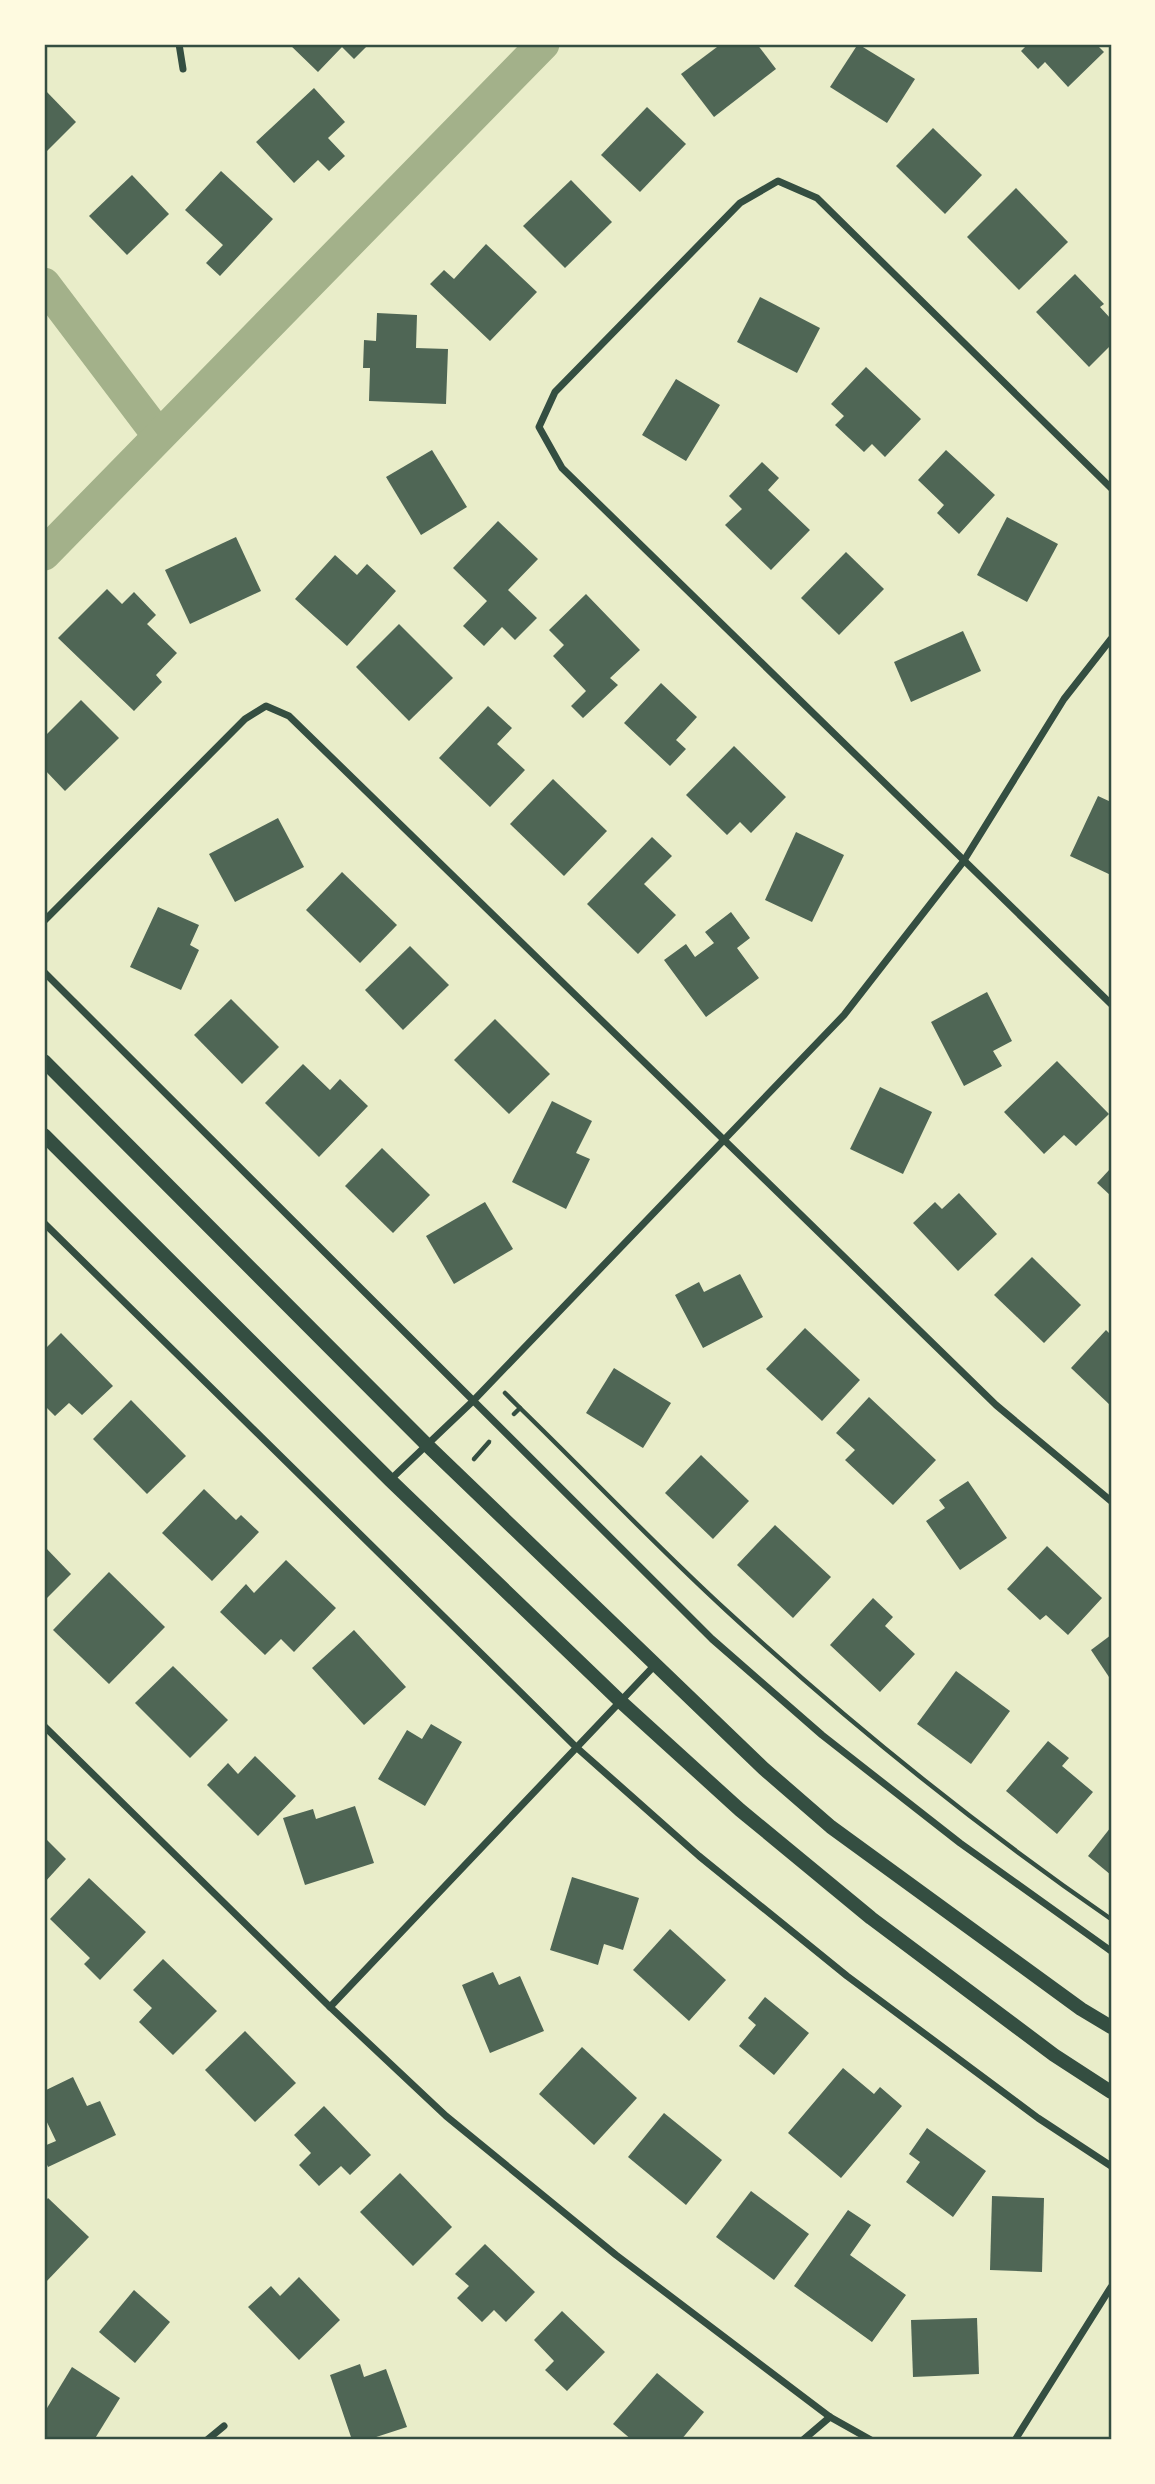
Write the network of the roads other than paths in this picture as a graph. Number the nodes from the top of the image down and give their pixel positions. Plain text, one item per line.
1 (179, 44) edge
2 (183, 69) dead end
3 (1111, 488) edge
4 (1111, 639) edge
5 (964, 862) junction
6 (44, 921) edge
7 (44, 972) edge
8 (1111, 1004) edge
9 (44, 1061) edge
10 (44, 1135) edge
11 (725, 1139) junction
12 (44, 1223) edge
13 (473, 1401) junction
14 (427, 1445) junction
15 (390, 1480) junction
16 (1111, 1501) edge
17 (654, 1665) junction
18 (620, 1701) junction
19 (44, 1726) edge
20 (576, 1747) junction
21 (1111, 1951) edge
22 (330, 2007) junction
23 (1111, 2027) edge
24 (1111, 2092) edge
25 (1111, 2166) edge
26 (1111, 2287) edge
27 (830, 2417) junction
28 (224, 2426) dead end
29 (208, 2440) edge
30 (803, 2440) edge
31 (871, 2440) edge
32 (1015, 2440) edge

1 - 2 street
3 - 5 street
4 - 5 street
5 - 8 street
5 - 11 street
6 - 11 street
7 - 13 street
9 - 14 main road
10 - 15 main road
11 - 13 street
11 - 16 street
12 - 20 street
13 - 14 street
13 - 21 street
14 - 15 street
14 - 17 main road
15 - 18 main road
17 - 18 street
17 - 23 main road
18 - 20 street
18 - 24 main road
19 - 22 street
20 - 22 street
20 - 25 street
22 - 27 street
26 - 32 street
27 - 30 street
27 - 31 street
28 - 29 street

